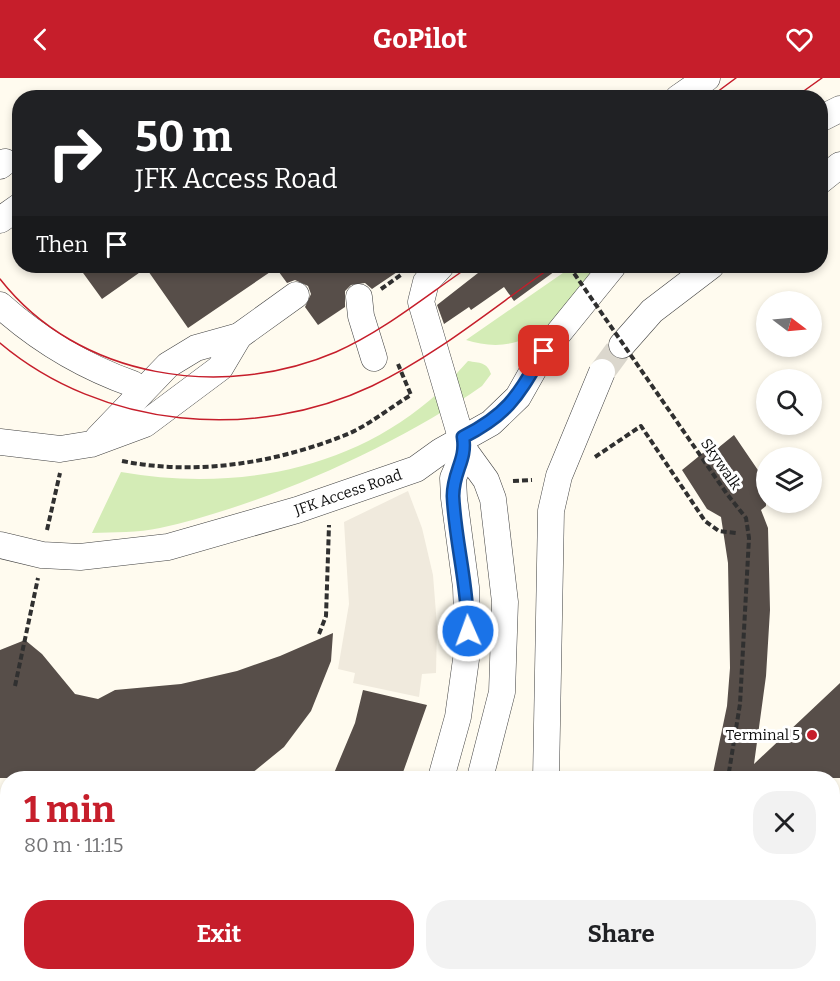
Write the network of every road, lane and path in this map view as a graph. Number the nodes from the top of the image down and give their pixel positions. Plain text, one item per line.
1 (707, 78) edge
2 (690, 90) edge
3 (404, 273) edge
4 (433, 273) edge
5 (574, 273) edge
6 (607, 273) edge
7 (702, 273) edge
8 (370, 294) joint
9 (296, 295) dead end
10 (0, 305) edge
11 (622, 345) tunnel mouth
12 (386, 360) joint
13 (602, 372) tunnel mouth
14 (133, 384) dead end
15 (641, 426) dead end
16 (0, 442) edge
17 (464, 444) junction
18 (62, 461) dead end
19 (121, 461) dead end
20 (329, 524) dead end
21 (736, 533) dead end
22 (0, 545) edge
23 (42, 555) junction
24 (319, 634) dead end
25 (15, 686) dead end
26 (443, 771) edge
27 (482, 771) edge
28 (546, 771) edge
29 (729, 771) edge

1 - 2 street
3 - 8 path
4 - 17 street
5 - 29 path, Skywalk, bridge
6 - 17 street, JFK Access Road
7 - 11 street
8 - 12 street
9 - 16 street
10 - 14 street
12 - 19 path
13 - 28 street, bridge
15 - 21 path
17 - 23 street, JFK Access Road
17 - 26 street
17 - 27 street
18 - 23 path
20 - 24 path
22 - 23 street, JFK Access Road
23 - 25 path

